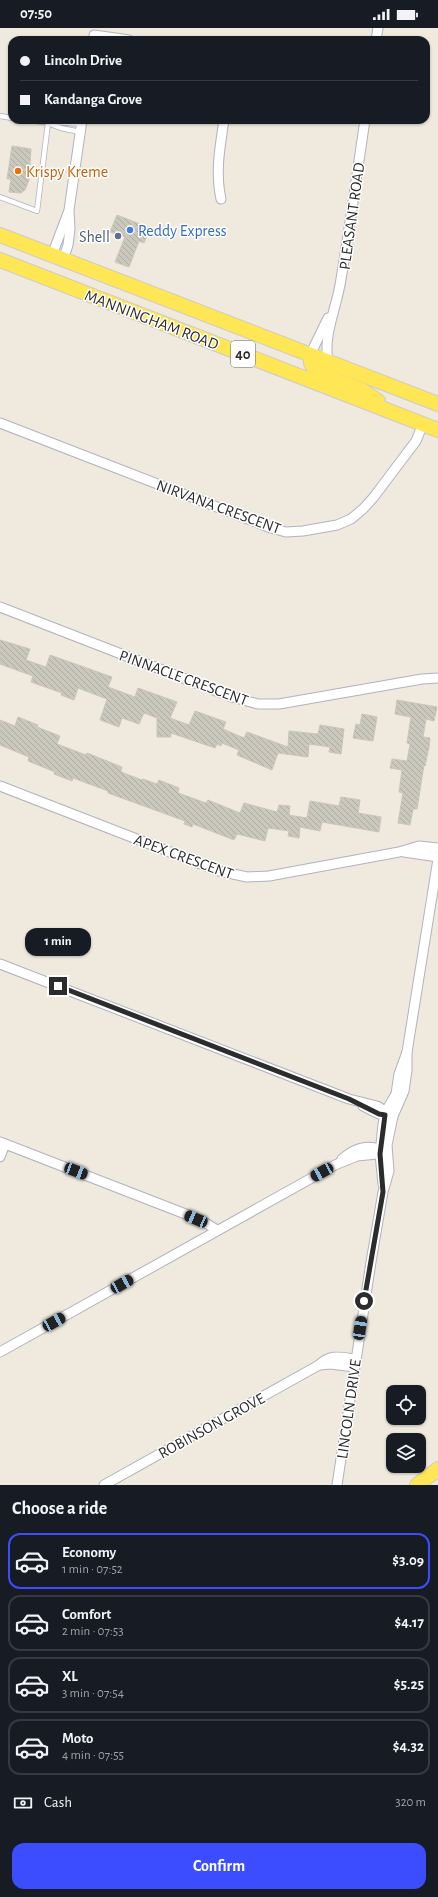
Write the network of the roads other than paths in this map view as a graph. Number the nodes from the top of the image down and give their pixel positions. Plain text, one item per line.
1 (94, 34) edge
2 (106, 36) edge
3 (48, 124) edge
4 (223, 124) edge
5 (364, 124) edge
6 (81, 125) edge
7 (0, 197) edge
8 (221, 199) dead end
9 (0, 235) edge
10 (58, 257) junction
11 (0, 260) edge
12 (48, 278) junction
13 (332, 310) junction
14 (310, 354) junction
15 (328, 362) junction
16 (438, 404) edge
17 (395, 413) junction
18 (0, 423) edge
19 (423, 424) junction
20 (438, 430) edge
21 (0, 607) edge
22 (438, 673) edge
23 (438, 678) edge
24 (422, 679) junction
25 (0, 786) edge
26 (438, 848) edge
27 (399, 852) junction
28 (438, 858) edge
29 (0, 964) edge
30 (388, 1114) junction
31 (2, 1143) edge
32 (382, 1152) junction
33 (0, 1156) edge
34 (217, 1230) junction
35 (0, 1352) edge
36 (354, 1363) junction
37 (438, 1469) edge
38 (104, 1485) edge
39 (337, 1485) edge
40 (416, 1485) edge

1 - 2 street
3 - 7 lane
4 - 8 street
5 - 13 street, PLEASANT ROAD
6 - 10 street
9 - 10 main road, MANNINGHAM ROAD / 40
10 - 12 main road
10 - 14 main road, MANNINGHAM ROAD / 40
11 - 12 main road, MANNINGHAM ROAD / 40
12 - 17 main road, MANNINGHAM ROAD / 40
13 - 14 street, PLEASANT ROAD
13 - 15 street, PLEASANT ROAD
14 - 15 main road, MANNINGHAM ROAD / 40
14 - 17 main road
15 - 16 main road, MANNINGHAM ROAD / 40
17 - 19 main road, MANNINGHAM ROAD / 40
18 - 19 street, NIRVANA CRESCENT
19 - 20 main road, MANNINGHAM ROAD / 40
21 - 24 street, PINNACLE CRESCENT
22 - 24 street, PINNACLE CRESCENT
23 - 24 street, PINNACLE CRESCENT
25 - 27 street, APEX CRESCENT
26 - 27 street, APEX CRESCENT
27 - 28 street, APEX CRESCENT
28 - 30 street, LINCOLN DRIVE
29 - 30 street
30 - 32 street, LINCOLN DRIVE
31 - 33 street
31 - 34 street
32 - 34 street
32 - 36 street, LINCOLN DRIVE
34 - 35 street
36 - 38 street, ROBINSON GROVE
36 - 39 street, LINCOLN DRIVE
37 - 40 main road

